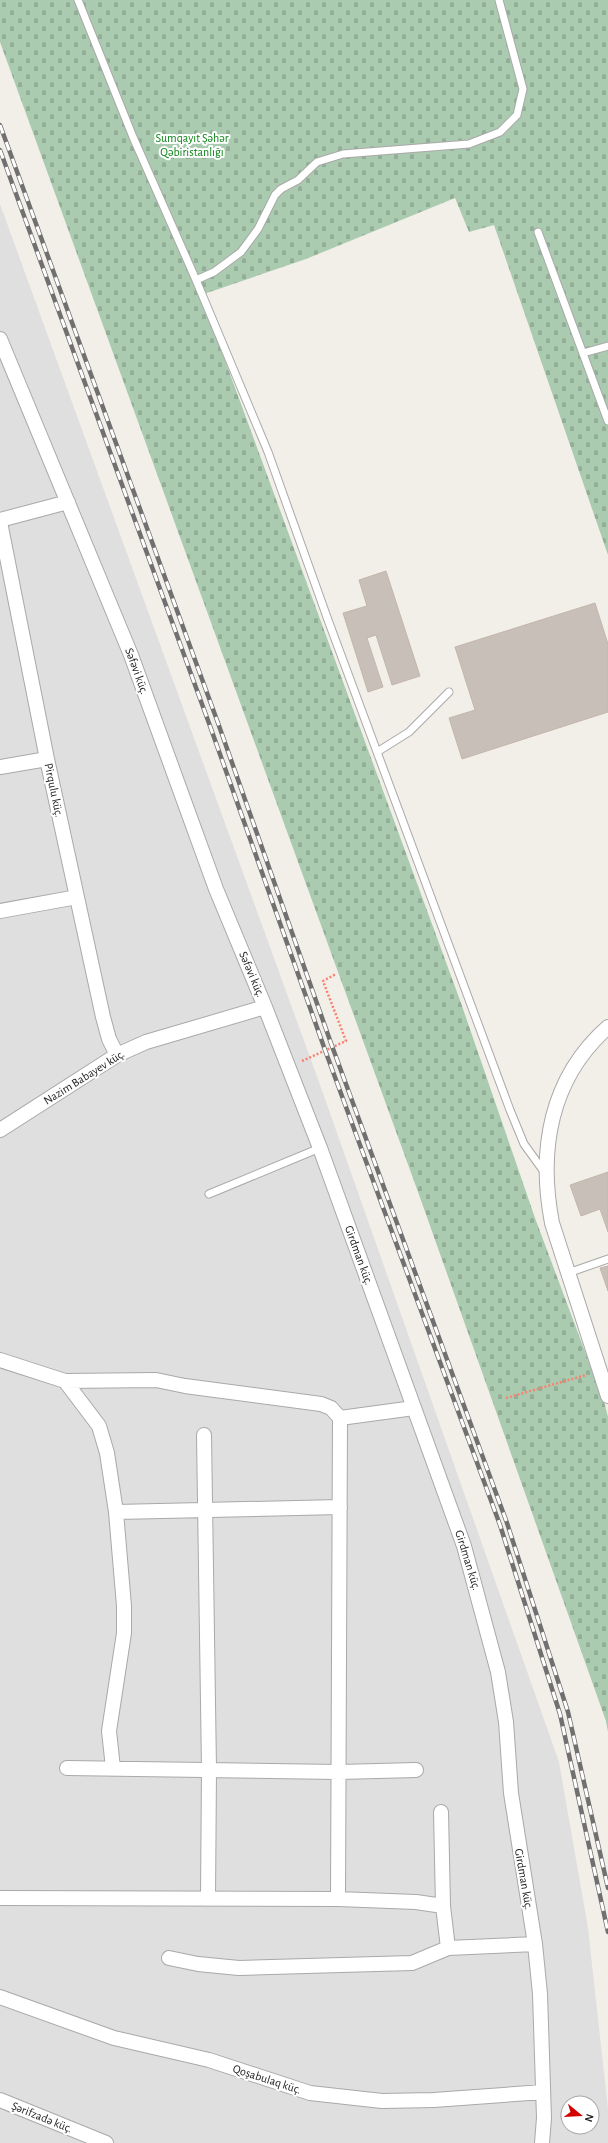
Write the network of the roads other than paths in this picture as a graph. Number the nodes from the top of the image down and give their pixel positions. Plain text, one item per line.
1 (78, 0) edge
2 (499, 0) edge
3 (538, 232) dead end
4 (196, 280) junction
5 (0, 339) edge
6 (608, 346) edge
7 (583, 353) junction
8 (608, 421) edge
9 (68, 502) junction
10 (0, 521) edge
11 (449, 692) dead end
12 (377, 752) junction
13 (47, 759) junction
14 (0, 767) edge
15 (77, 897) junction
16 (0, 911) edge
17 (265, 1007) junction
18 (608, 1027) edge
19 (117, 1055) junction
20 (0, 1130) edge
21 (320, 1148) junction
22 (546, 1173) junction
23 (209, 1194) dead end
24 (608, 1258) edge
25 (568, 1273) junction
26 (0, 1360) edge
27 (65, 1381) junction
28 (608, 1396) edge
29 (414, 1408) junction
30 (340, 1418) junction
31 (204, 1435) dead end
32 (340, 1507) junction
33 (205, 1510) junction
34 (116, 1512) junction
35 (68, 1768) dead end
36 (113, 1768) junction
37 (209, 1769) junction
38 (416, 1770) dead end
39 (339, 1772) junction
40 (441, 1812) dead end
41 (0, 1898) edge
42 (208, 1899) junction
43 (338, 1899) junction
44 (443, 1906) junction
45 (535, 1944) junction
46 (448, 1948) junction
47 (169, 1958) dead end
48 (0, 1997) edge
49 (543, 2092) junction
50 (0, 2100) edge
51 (106, 2143) edge
52 (542, 2143) edge

1 - 4 lane
2 - 4 lane
3 - 7 lane
4 - 12 lane
5 - 9 street, Səfəvi küç.
6 - 7 lane
7 - 8 lane
9 - 10 street
9 - 17 street, Səfəvi küç.
10 - 13 street, Pirqulu küç.
11 - 12 lane
12 - 22 lane
13 - 14 street
13 - 15 street, Pirqulu küç.
15 - 16 street
15 - 19 street, Pirqulu küç.
17 - 19 street, Nazim Babayev küç.
17 - 21 street, Girdman küç.
18 - 22 street
19 - 20 street, Nazim Babayev küç.
21 - 23 lane
21 - 29 street, Girdman küç.
22 - 25 street
24 - 25 lane
25 - 28 street
26 - 27 street
27 - 30 street
27 - 34 street
29 - 30 street
29 - 45 street, Girdman küç.
30 - 32 street
31 - 33 street
32 - 33 street
32 - 39 street
33 - 34 street
33 - 37 street
34 - 36 street
35 - 36 street
36 - 37 street
37 - 39 street
37 - 42 street
38 - 39 street
39 - 43 street
40 - 44 street
41 - 42 street
42 - 43 street
43 - 44 street
44 - 46 street
45 - 46 street
45 - 49 street, Girdman küç.
46 - 47 street
48 - 49 street, Qoşabulaq küç.
49 - 52 street, Girdman küç.
50 - 51 street, Şərifzadə küç.

